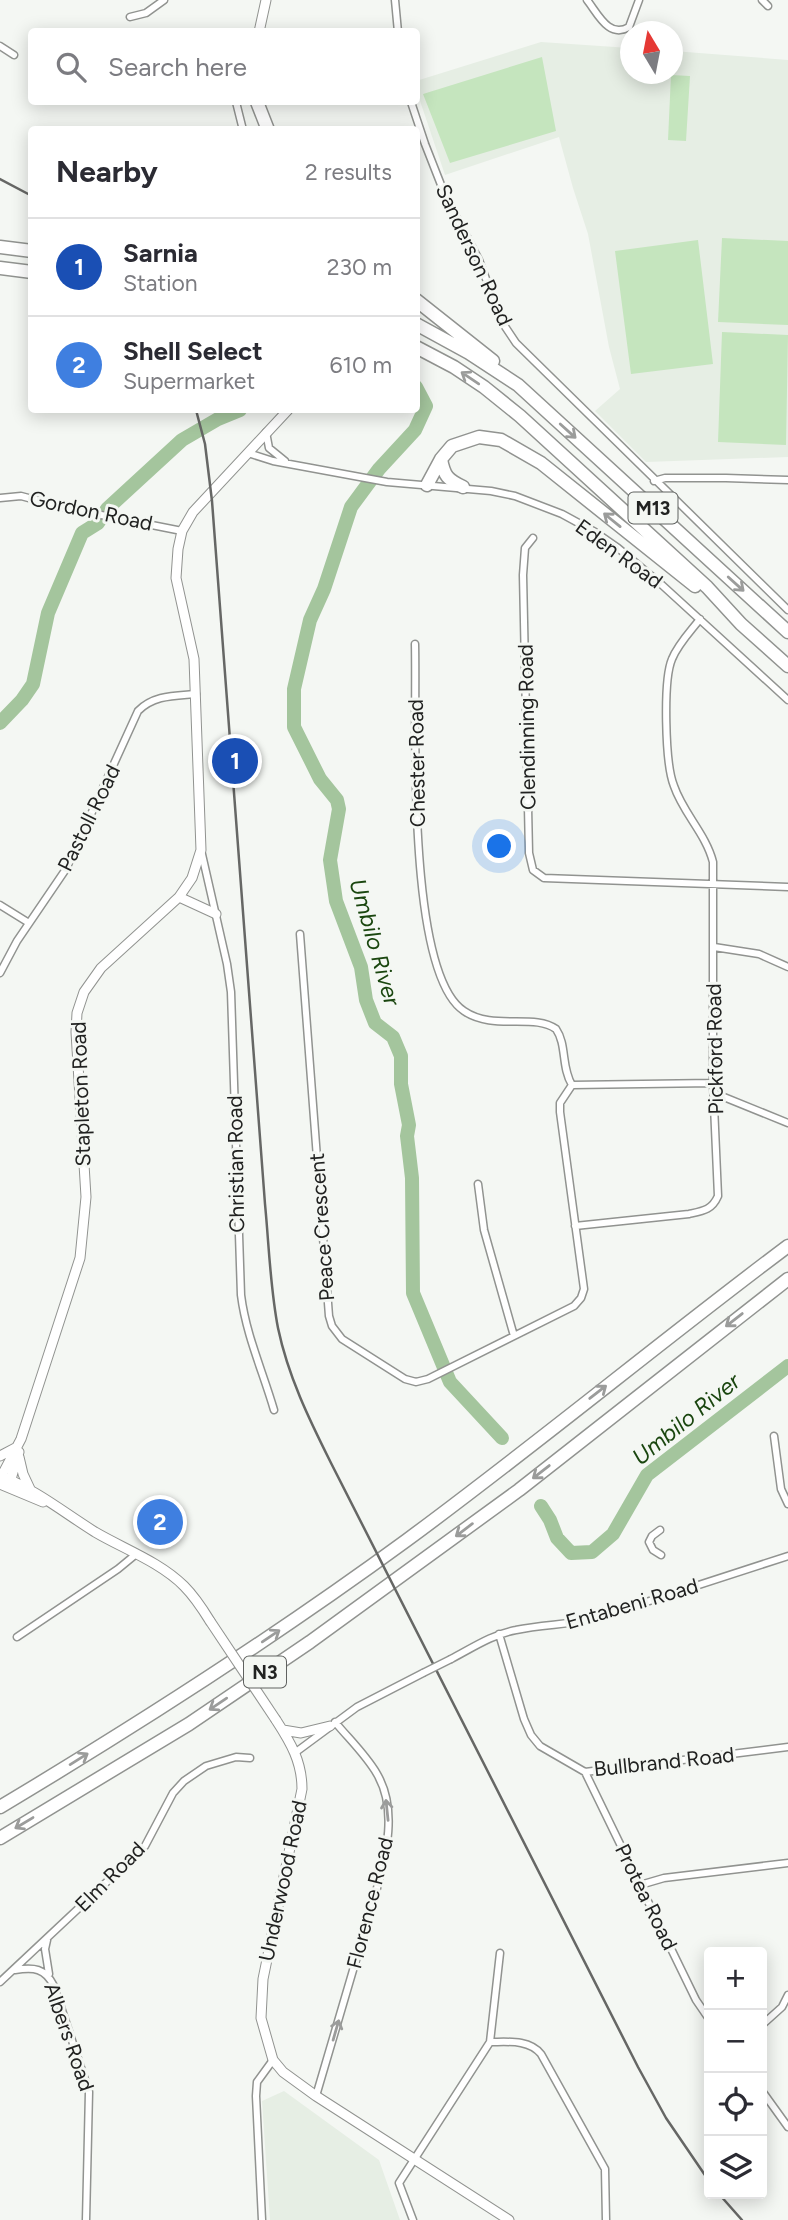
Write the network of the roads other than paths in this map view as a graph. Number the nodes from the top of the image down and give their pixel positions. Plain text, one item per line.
1 (164, 0) edge
2 (266, 0) edge
3 (395, 0) edge
4 (587, 0) edge
5 (639, 0) edge
6 (130, 17) dead end
7 (259, 28) edge
8 (398, 28) edge
9 (0, 46) edge
10 (14, 55) dead end
11 (237, 105) edge
12 (257, 105) edge
13 (258, 105) edge
14 (412, 105) edge
15 (242, 126) edge
16 (260, 126) edge
17 (266, 126) edge
18 (419, 126) edge
19 (420, 129) edge
20 (0, 247) edge
21 (28, 250) edge
22 (0, 268) edge
23 (28, 272) edge
24 (420, 303) edge
25 (420, 326) edge
26 (420, 348) edge
27 (518, 385) junction
28 (285, 413) edge
29 (266, 432) junction
30 (248, 453) junction
31 (441, 459) junction
32 (290, 464) junction
33 (654, 481) junction
34 (788, 481) edge
35 (427, 485) junction
36 (463, 487) junction
37 (0, 498) edge
38 (182, 531) junction
39 (533, 538) dead end
40 (788, 610) edge
41 (700, 619) junction
42 (741, 624) junction
43 (788, 632) edge
44 (415, 644) dead end
45 (788, 666) edge
46 (195, 694) junction
47 (788, 700) edge
48 (201, 850) junction
49 (714, 884) junction
50 (788, 887) edge
51 (179, 897) junction
52 (0, 905) edge
53 (216, 914) junction
54 (29, 923) junction
55 (300, 934) dead end
56 (714, 947) junction
57 (788, 967) edge
58 (0, 973) edge
59 (713, 1083) junction
60 (572, 1085) junction
61 (714, 1093) junction
62 (788, 1123) edge
63 (478, 1184) dead end
64 (575, 1226) junction
65 (788, 1246) edge
66 (788, 1279) edge
67 (514, 1336) junction
68 (274, 1410) dead end
69 (774, 1437) dead end
70 (19, 1446) junction
71 (0, 1456) edge
72 (4, 1480) edge
73 (30, 1489) junction
74 (788, 1504) edge
75 (68, 1514) junction
76 (660, 1530) dead end
77 (135, 1555) junction
78 (661, 1555) dead end
79 (788, 1556) edge
80 (499, 1634) junction
81 (16, 1637) dead end
82 (332, 1724) junction
83 (283, 1730) junction
84 (788, 1747) edge
85 (296, 1752) junction
86 (250, 1758) dead end
87 (585, 1772) junction
88 (0, 1807) edge
89 (0, 1838) edge
90 (788, 1863) edge
91 (640, 1885) junction
92 (47, 1940) junction
93 (500, 1953) dead end
94 (13, 1971) junction
95 (49, 1976) junction
96 (0, 1982) edge
97 (788, 1995) edge
98 (704, 2012) edge
99 (767, 2020) edge
100 (490, 2042) junction
101 (272, 2060) junction
102 (316, 2096) junction
103 (767, 2098) edge
104 (788, 2127) edge
105 (414, 2159) junction
106 (86, 2220) edge
107 (262, 2220) edge
108 (413, 2220) edge
109 (509, 2220) edge
110 (606, 2220) edge

1 - 6 street
2 - 7 main road
3 - 8 street
4 - 5 street
9 - 10 street
11 - 15 street
12 - 16 main road
13 - 17 highway
14 - 18 street, Sanderson Road
19 - 33 street, Sanderson Road
20 - 21 highway
22 - 23 highway
24 - 27 highway
25 - 27 highway, M13
42 -> 26 highway, M13
27 -> 43 highway, M13
28 - 29 main road, Stapleton Road
29 - 30 main road, Stapleton Road
29 - 32 street
30 - 32 street, Eden Road
30 - 38 main road, Stapleton Road
31 - 35 highway
31 - 36 highway
42 -> 31 highway
32 - 35 street, Eden Road
33 - 34 street
33 - 40 street, Sanderson Road
35 - 36 street, Eden Road
36 - 41 street, Eden Road
37 - 38 street, Gordon Road
38 - 46 main road, Stapleton Road
39 - 49 street, Clendinning Road
41 - 47 street, Eden Road
41 - 49 street, Pickford Road
42 - 45 highway, M13
44 - 60 street, Chester Road
46 - 48 main road, Stapleton Road
46 - 54 street, Pastoll Road
48 - 51 main road, Stapleton Road
48 - 53 street, Christian Road
49 - 50 street, Clendinning Road
49 - 56 street, Pickford Road
51 - 53 main road
51 - 70 main road, Stapleton Road
52 - 54 street
53 - 68 street, Christian Road
54 - 58 street, Pastoll Road
55 - 67 street, Peace Crescent
56 - 57 street
56 - 59 street, Pickford Road
59 - 60 street
59 - 61 street, Pickford Road
60 - 64 street
61 - 62 street
61 - 64 street, Pickford Road
63 - 67 street
64 - 67 street, Peace Crescent
88 -> 65 highway, N3
66 -> 89 highway, N3
69 - 74 street
70 - 71 main road
70 - 72 main road, Stapleton Road
70 - 73 main road
72 - 73 main road, Underwood Road
72 - 75 main road, Underwood Road
73 - 75 main road, Underwood Road
75 - 77 main road, Underwood Road
76 - 78 street
77 - 81 street
77 - 83 main road, Underwood Road, bridge
79 - 80 street, Entabeni Road
80 - 82 street, Entabeni Road, bridge
80 - 87 street, Bullbrand Road
82 - 83 main road
82 - 85 street, Entabeni Road
102 -> 82 street, Florence Road
83 - 85 main road, Underwood Road
84 - 87 street, Bullbrand Road
85 - 101 main road, Underwood Road
86 - 92 street, Elm Road
87 - 91 street, Protea Road
90 - 91 street
91 - 98 street, Protea Road
92 - 94 street, Elm Road
92 - 95 street
93 - 100 street
94 - 95 street, Albers Road
94 - 96 street, Elm Road
95 - 106 street, Albers Road
97 - 99 street
100 - 105 street
100 - 110 street
101 - 102 main road
101 - 107 street
102 - 105 main road
103 - 104 street
105 - 108 street
105 - 109 main road

